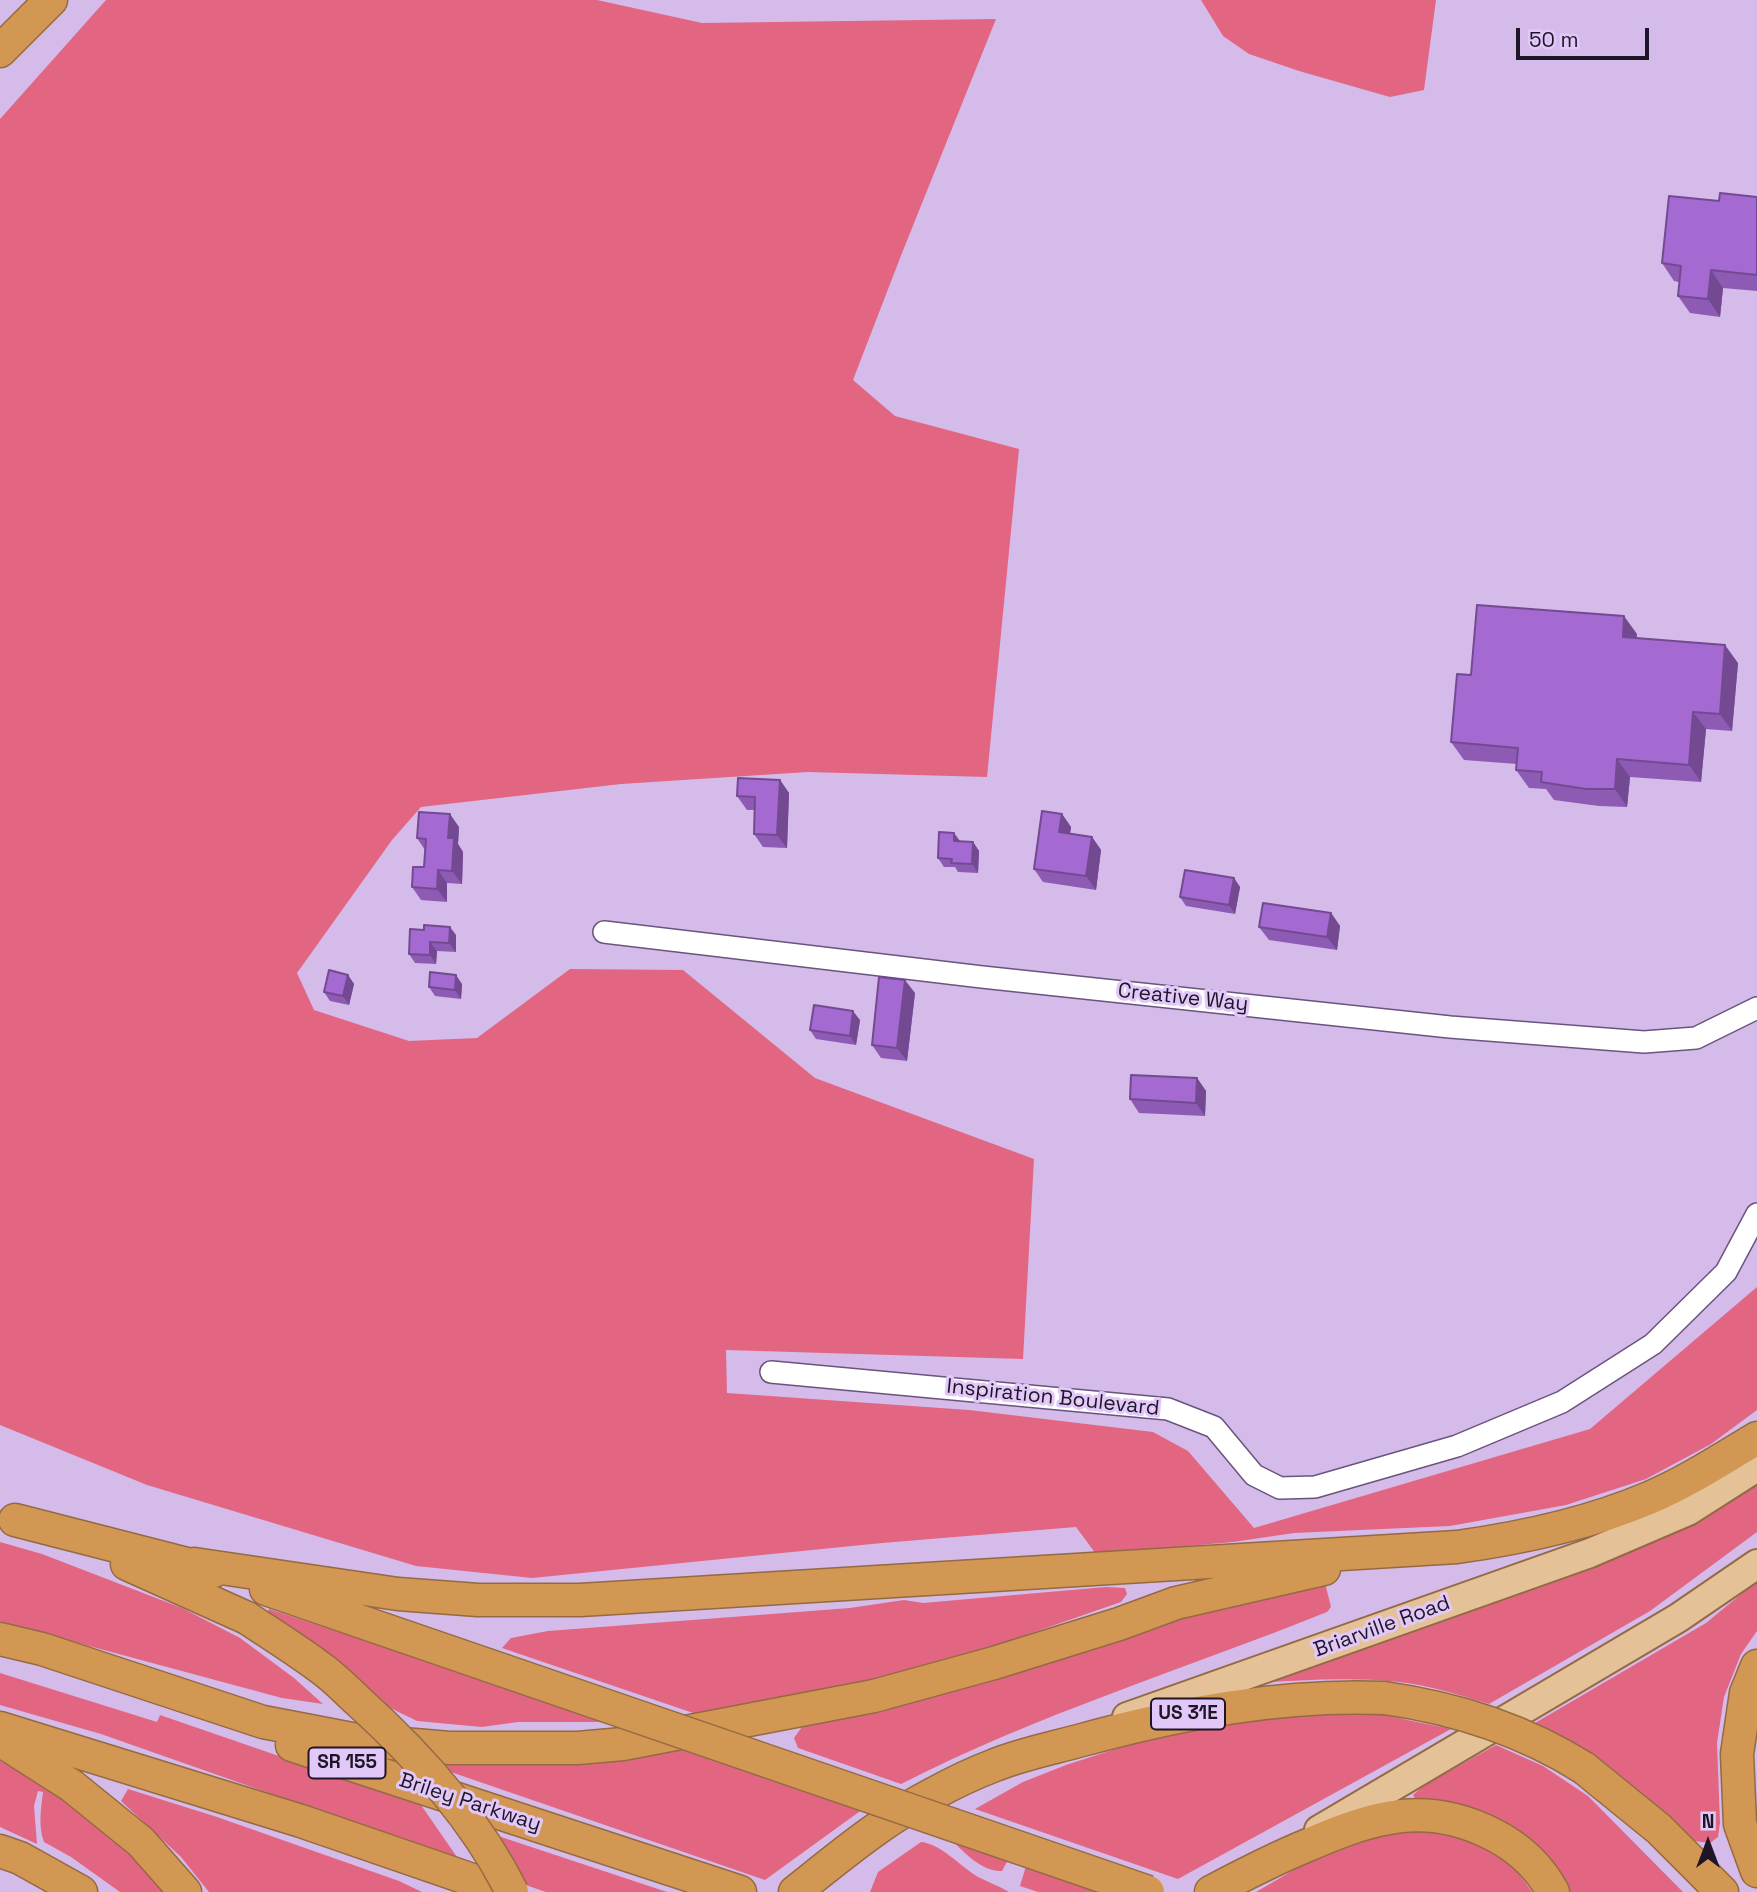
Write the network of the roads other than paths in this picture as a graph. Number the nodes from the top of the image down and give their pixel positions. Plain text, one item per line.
1 (51, 0) edge
2 (0, 51) edge
3 (604, 932) dead end
4 (1757, 1008) edge
5 (1757, 1214) edge
6 (771, 1371) dead end
7 (1757, 1438) edge
8 (1757, 1467) edge
9 (8, 1518) edge
10 (1404, 1549) junction
11 (194, 1564) junction
12 (1757, 1564) edge
13 (0, 1639) edge
14 (0, 1649) edge
15 (1757, 1665) edge
16 (0, 1728) edge
17 (0, 1740) edge
18 (996, 1764) junction
19 (0, 1851) edge
20 (1259, 1866) junction
21 (1757, 1871) edge
22 (81, 1892) edge
23 (184, 1892) edge
24 (510, 1892) edge
25 (740, 1892) edge
26 (795, 1892) edge
27 (1148, 1892) edge
28 (1211, 1892) edge
29 (1553, 1892) edge
30 (1722, 1892) edge

1 - 2 highway
3 - 4 street, Creative Way
5 - 6 street, Inspiration Boulevard
7 - 10 highway
8 - 18 main road, Briarville Road
9 - 11 highway
9 - 24 highway, bridge
10 - 11 highway
10 - 13 highway
11 - 27 highway, bridge
12 - 20 main road
14 - 25 highway, Briley Parkway / SR 155
15 - 21 highway
16 - 24 highway
17 - 23 highway
18 - 26 highway, US 31E
18 - 30 highway, US 31E, bridge
19 - 22 highway
20 - 28 highway
20 - 29 highway

